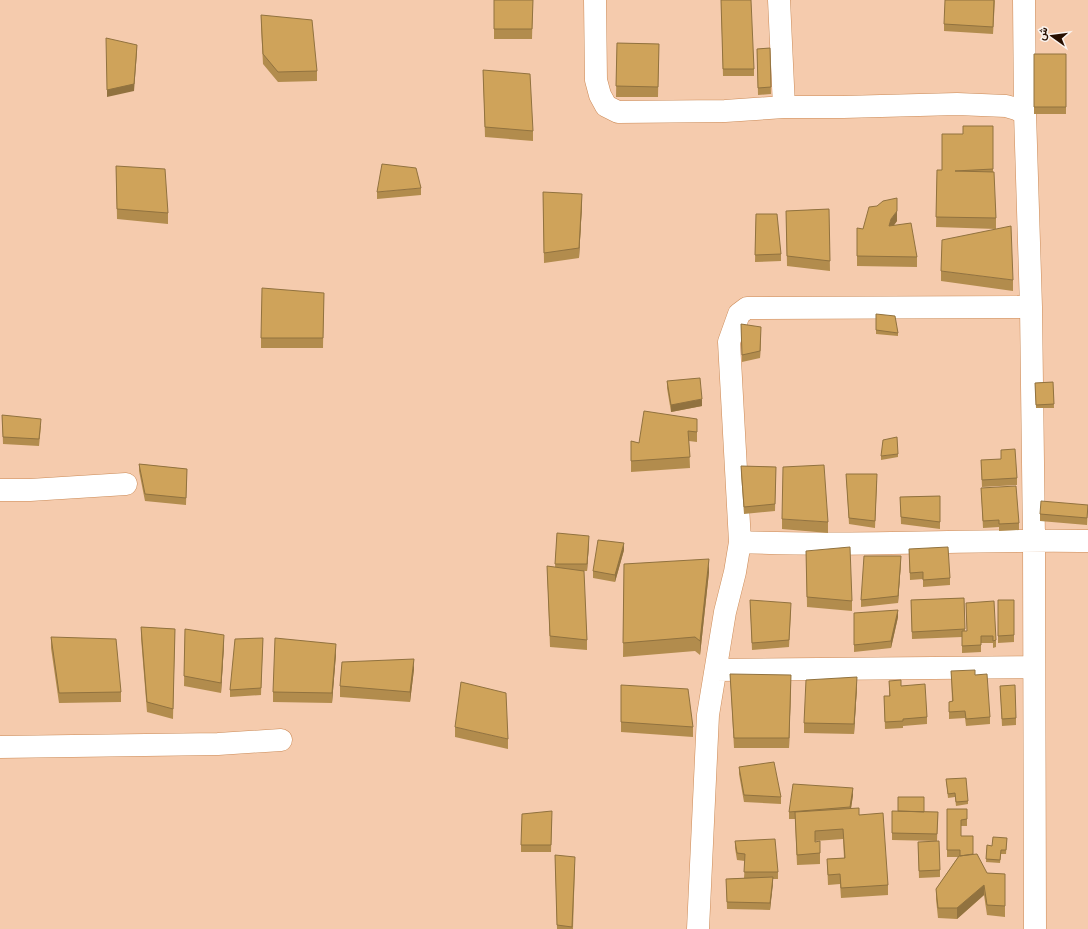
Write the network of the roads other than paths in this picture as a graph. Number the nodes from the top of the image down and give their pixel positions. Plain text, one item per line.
1 (595, 0) edge
2 (779, 0) edge
3 (1024, 0) edge
4 (784, 107) junction
5 (1025, 113) junction
6 (1031, 307) junction
7 (126, 484) dead end
8 (0, 490) edge
9 (1034, 540) junction
10 (1088, 541) edge
11 (740, 542) junction
12 (1034, 667) junction
13 (716, 670) junction
14 (281, 740) dead end
15 (0, 747) edge
16 (698, 929) edge
17 (1035, 929) edge

1 - 4 street
2 - 4 street
3 - 5 street
4 - 5 street
5 - 6 street
6 - 9 street
6 - 11 street
7 - 8 street
9 - 10 street
9 - 11 street
9 - 12 street
11 - 13 street
12 - 13 street
12 - 17 street
13 - 16 street
14 - 15 street

